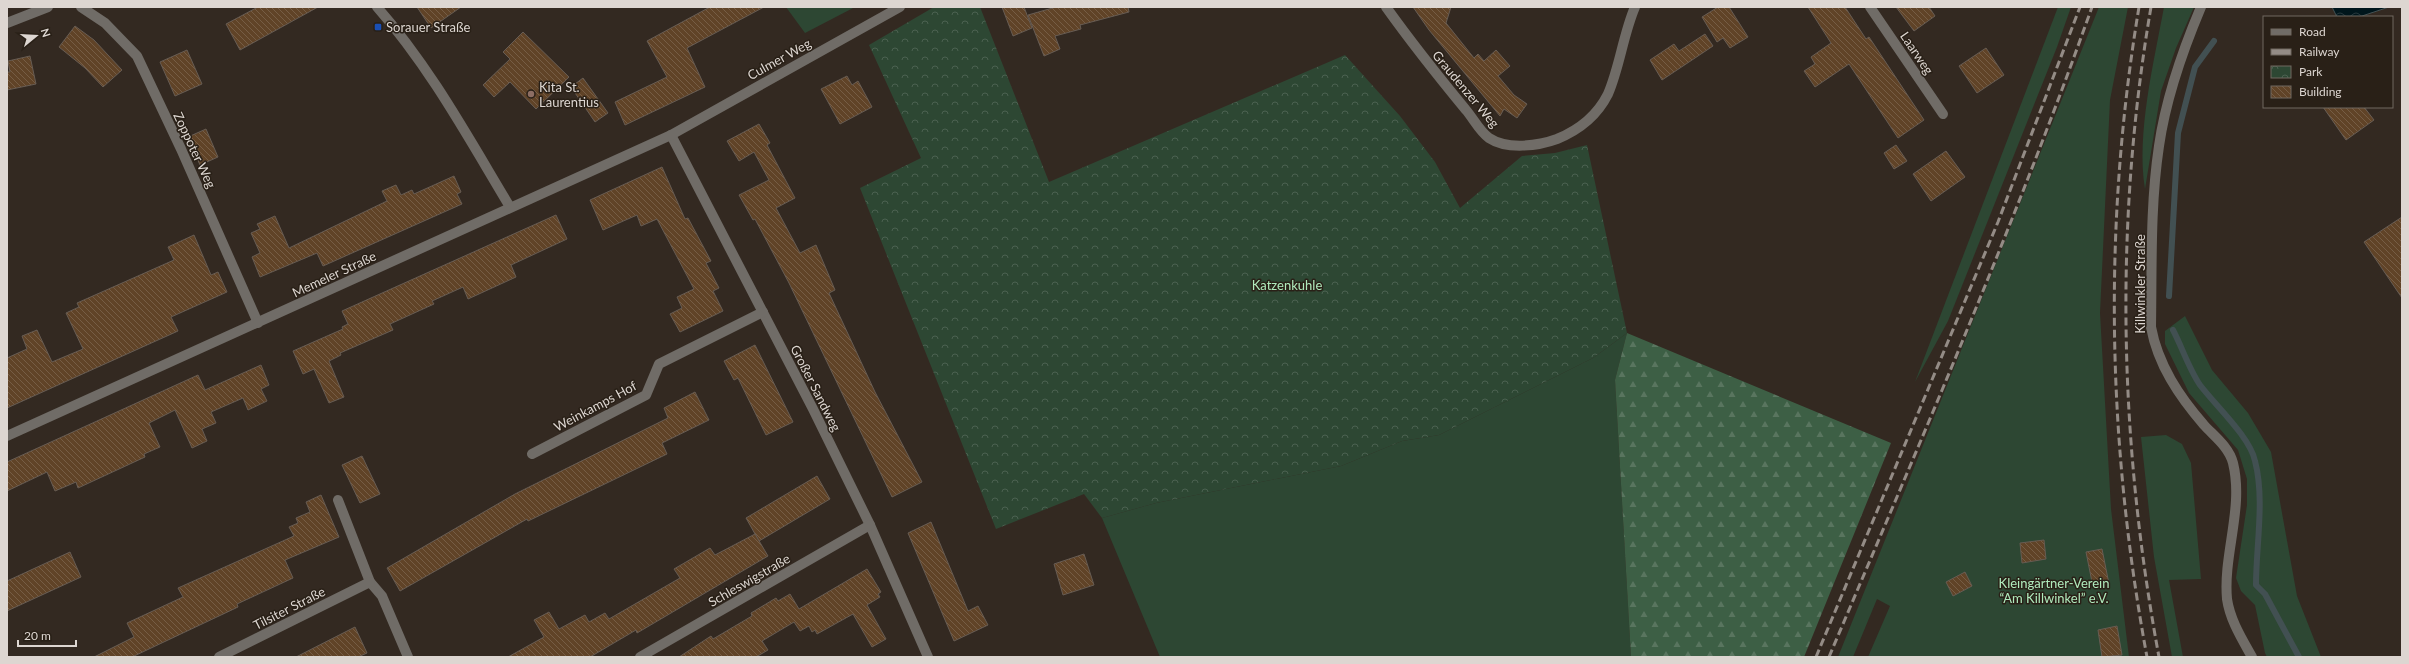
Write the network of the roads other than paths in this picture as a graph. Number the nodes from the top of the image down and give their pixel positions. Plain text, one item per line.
1 (48, 7) edge
2 (81, 7) edge
3 (377, 7) edge
4 (900, 7) edge
5 (1386, 7) edge
6 (1634, 7) edge
7 (1870, 7) edge
8 (2201, 7) edge
9 (7, 23) edge
10 (1943, 114) dead end
11 (671, 135) junction
12 (510, 207) junction
13 (763, 312) junction
14 (258, 323) junction
15 (7, 436) edge
16 (532, 454) dead end
17 (338, 500) dead end
18 (870, 525) junction
19 (370, 582) junction
20 (219, 657) edge
21 (408, 657) edge
22 (640, 657) edge
23 (928, 657) edge
24 (2252, 657) edge

1 - 9 street
2 - 14 street, Zoppoter Weg
3 - 12 street
4 - 11 street, Culmer Weg
5 - 6 street, Graudenzer Weg
7 - 10 street, Laarweg
8 - 24 street, Killwinkler Straße
11 - 12 street, Memeler Straße
11 - 13 street, Großer Sandweg
12 - 14 street, Memeler Straße
13 - 16 street, Weinkamps Hof
13 - 18 street, Großer Sandweg
14 - 15 street, Memeler Straße
17 - 19 street
18 - 22 street, Schleswigstraße
18 - 23 street, Großer Sandweg
19 - 20 street, Tilsiter Straße
19 - 21 street

